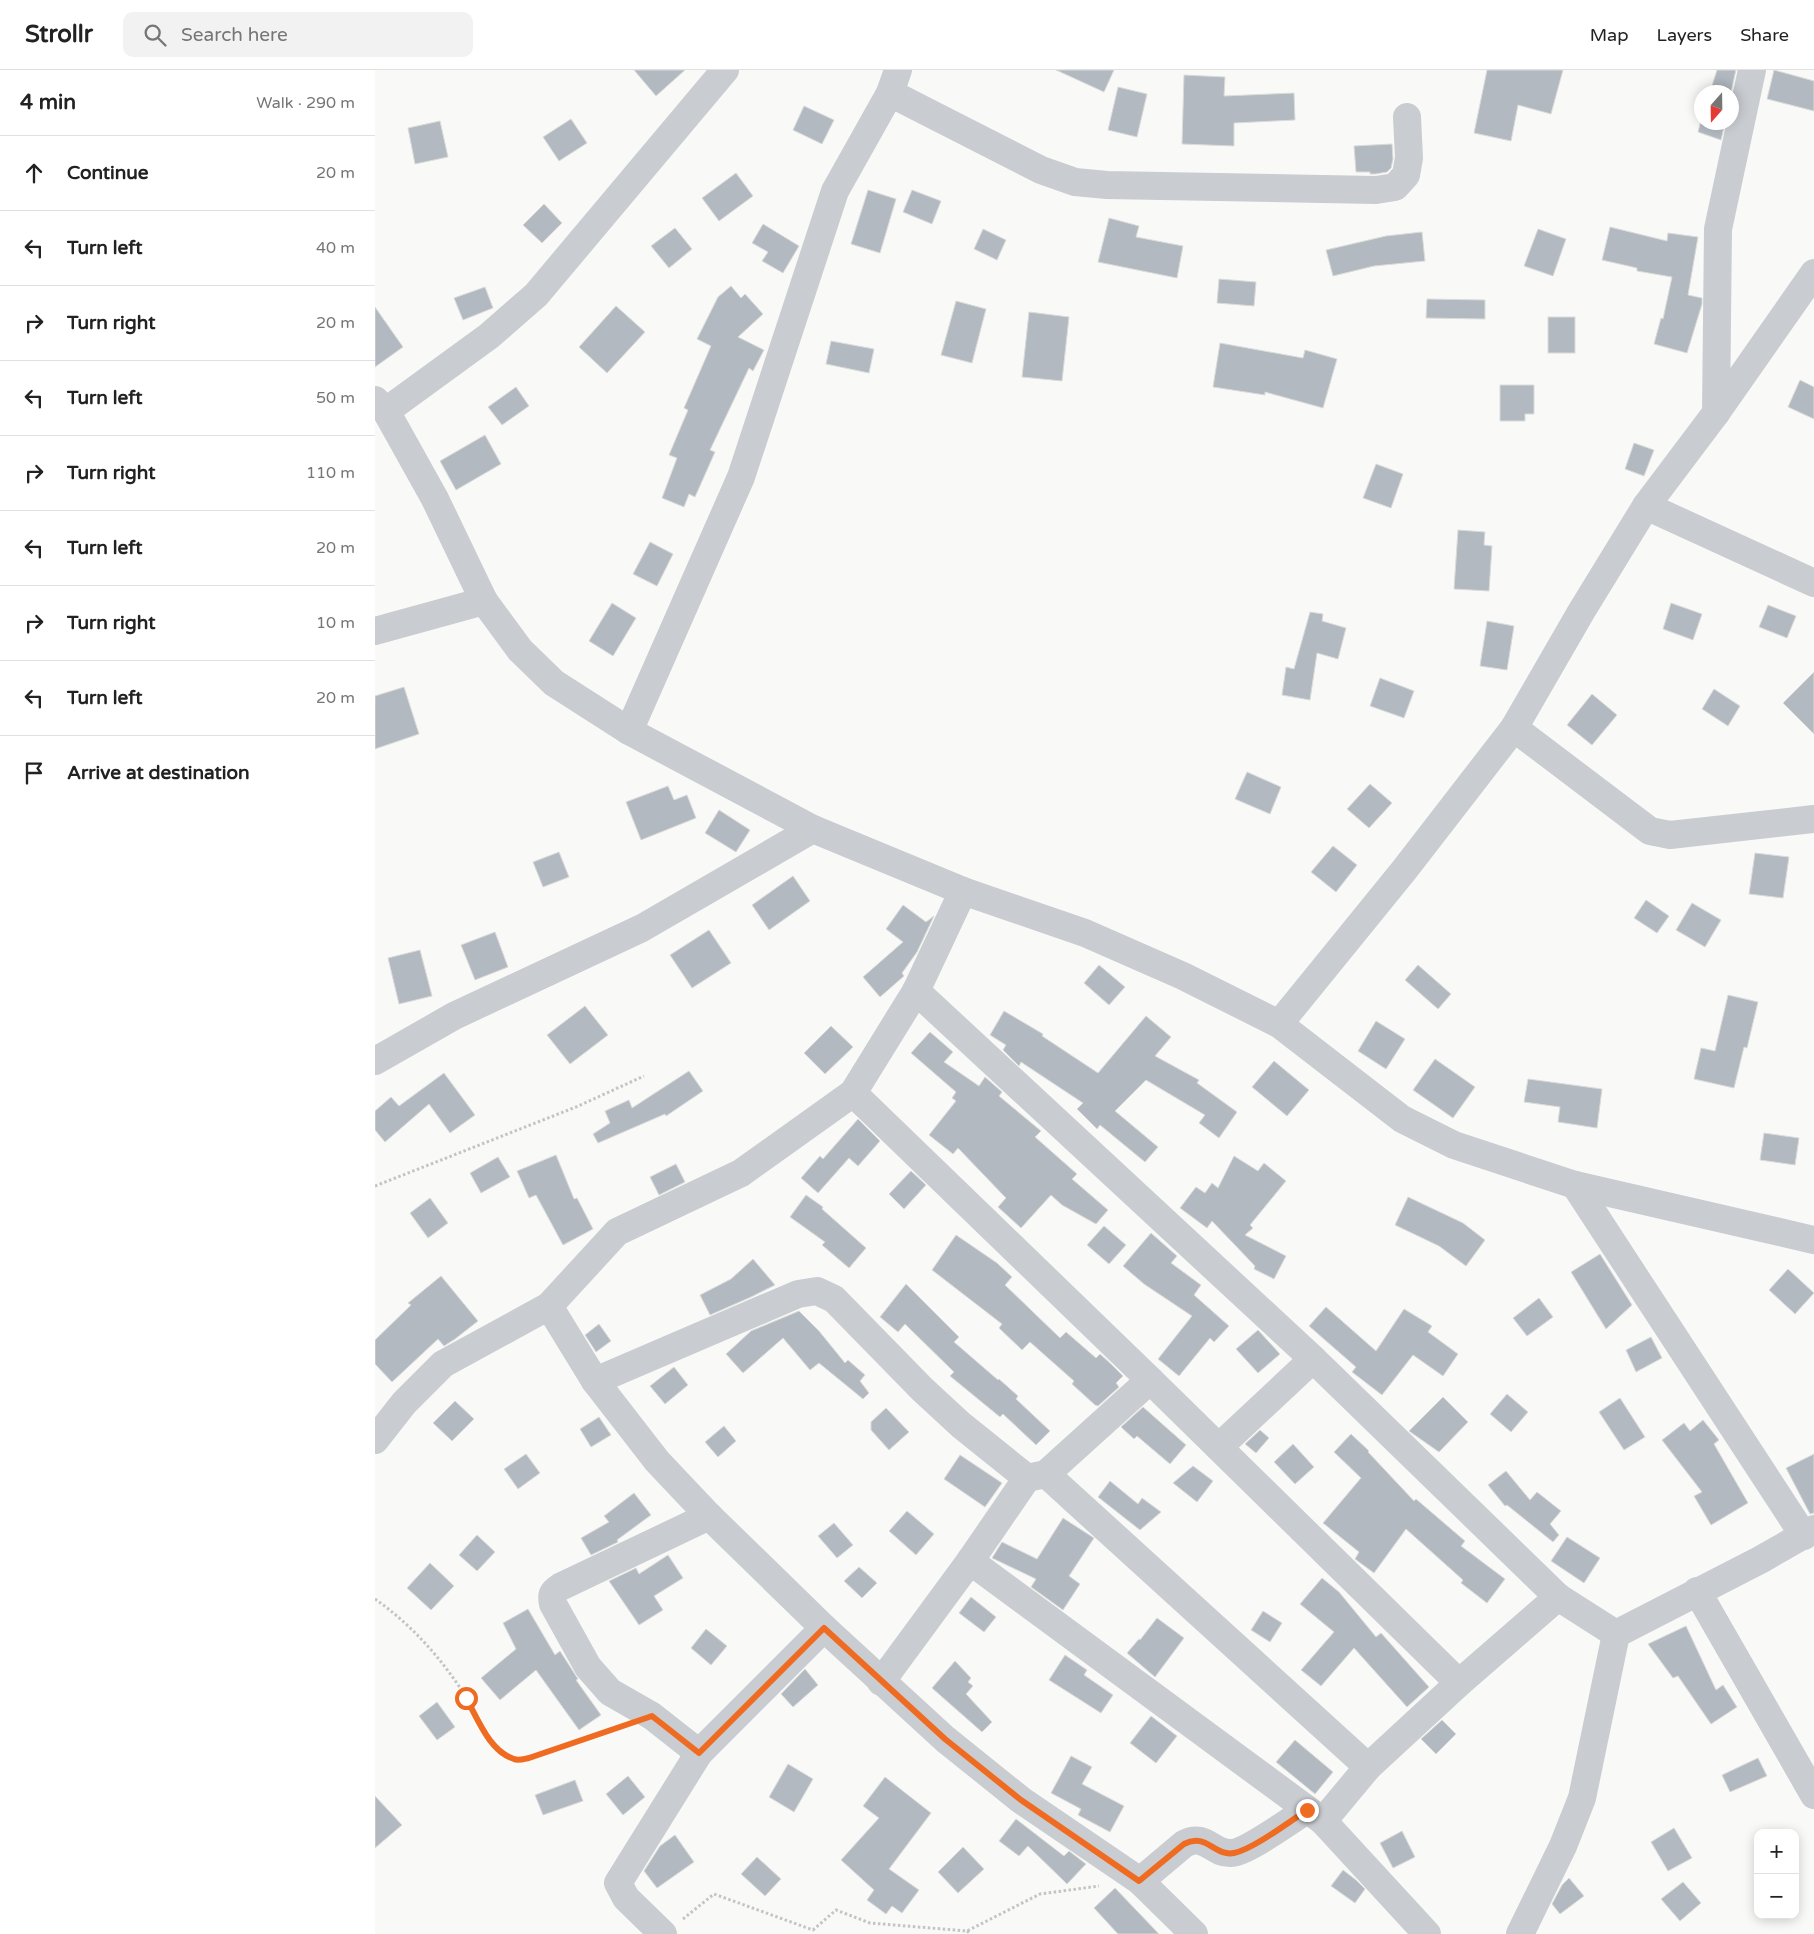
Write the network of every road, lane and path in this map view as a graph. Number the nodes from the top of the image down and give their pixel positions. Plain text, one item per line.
1 (725, 70) edge
2 (1752, 70) edge
3 (894, 82) edge
4 (1407, 117) dead end
5 (1814, 273) edge
6 (380, 406) edge
7 (1716, 413) junction
8 (1646, 506) junction
9 (1814, 583) edge
10 (484, 601) junction
11 (375, 632) edge
12 (1514, 728) junction
13 (629, 731) junction
14 (1814, 819) edge
15 (813, 829) junction
16 (963, 891) junction
17 (916, 990) junction
18 (1279, 1024) junction
19 (375, 1061) edge
20 (645, 1076) dead end
21 (853, 1092) junction
22 (1575, 1185) junction
23 (375, 1186) edge
24 (1814, 1240) edge
25 (549, 1306) junction
26 (1313, 1359) junction
27 (1150, 1380) junction
28 (595, 1381) junction
29 (375, 1440) edge
30 (1219, 1447) junction
31 (1037, 1476) junction
32 (709, 1516) junction
33 (1809, 1532) edge
34 (970, 1561) junction
35 (1697, 1591) junction
36 (1558, 1597) junction
37 (375, 1599) edge
38 (824, 1628) junction
39 (1616, 1634) junction
40 (881, 1682) junction
41 (1459, 1683) junction
42 (652, 1716) junction
43 (699, 1753) junction
44 (1368, 1766) junction
45 (1814, 1796) edge
46 (1315, 1816) junction
47 (1139, 1881) junction
48 (1100, 1886) dead end
49 (670, 1928) edge
50 (967, 1931) junction
51 (971, 1934) edge
52 (1194, 1934) edge
53 (1427, 1934) edge
54 (1520, 1934) edge

1 - 6 street
2 - 7 street
3 - 4 street
3 - 13 street
5 - 7 street
6 - 10 street
7 - 8 street
8 - 9 street
8 - 12 street
10 - 11 street
10 - 13 street
12 - 14 street
12 - 18 street
13 - 15 street
15 - 16 street
15 - 19 street
16 - 17 street
16 - 18 street
17 - 21 street
17 - 26 street
18 - 22 street
20 - 23 path
21 - 25 street
21 - 27 street
22 - 24 street
22 - 33 street
25 - 28 street
25 - 29 street
26 - 30 street
26 - 36 street
27 - 30 street
27 - 31 street
28 - 31 street
28 - 32 street
30 - 41 street
31 - 34 street
31 - 44 street
32 - 38 street
32 - 42 street
33 - 35 street
34 - 40 street
34 - 46 street
35 - 39 street
35 - 45 street
36 - 39 street
36 - 41 street
37 - 42 path
38 - 40 street
38 - 43 street
39 - 54 street
40 - 47 street
41 - 44 street
42 - 43 street
43 - 49 street
44 - 46 street
46 - 47 street
46 - 53 street
47 - 52 street
48 - 50 path
49 - 50 path
50 - 51 path

